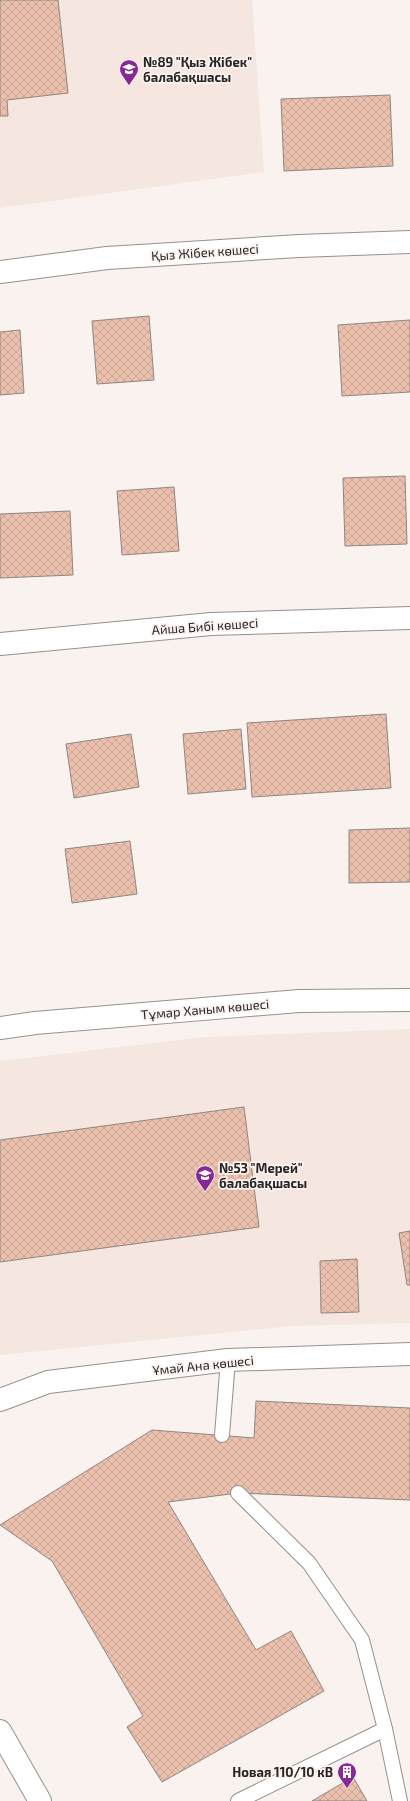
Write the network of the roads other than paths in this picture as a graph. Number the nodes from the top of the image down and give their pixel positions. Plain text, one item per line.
1 (410, 242) edge
2 (0, 272) edge
3 (410, 618) edge
4 (0, 644) edge
5 (410, 1000) edge
6 (0, 1028) edge
7 (410, 1354) edge
8 (228, 1360) junction
9 (0, 1400) edge
10 (222, 1435) dead end
11 (238, 1493) dead end
12 (385, 1729) junction
13 (0, 1731) edge
14 (40, 1801) edge
15 (238, 1801) edge
16 (400, 1801) edge

1 - 2 street, Қыз Жібек көшесі
3 - 4 street, Айша Бибі көшесі
5 - 6 street, Тұмар Ханым көшесі
7 - 8 street, Ұмай Ана көшесі
8 - 9 street, Ұмай Ана көшесі
8 - 10 lane
11 - 12 lane
12 - 15 lane
12 - 16 lane
13 - 14 street

